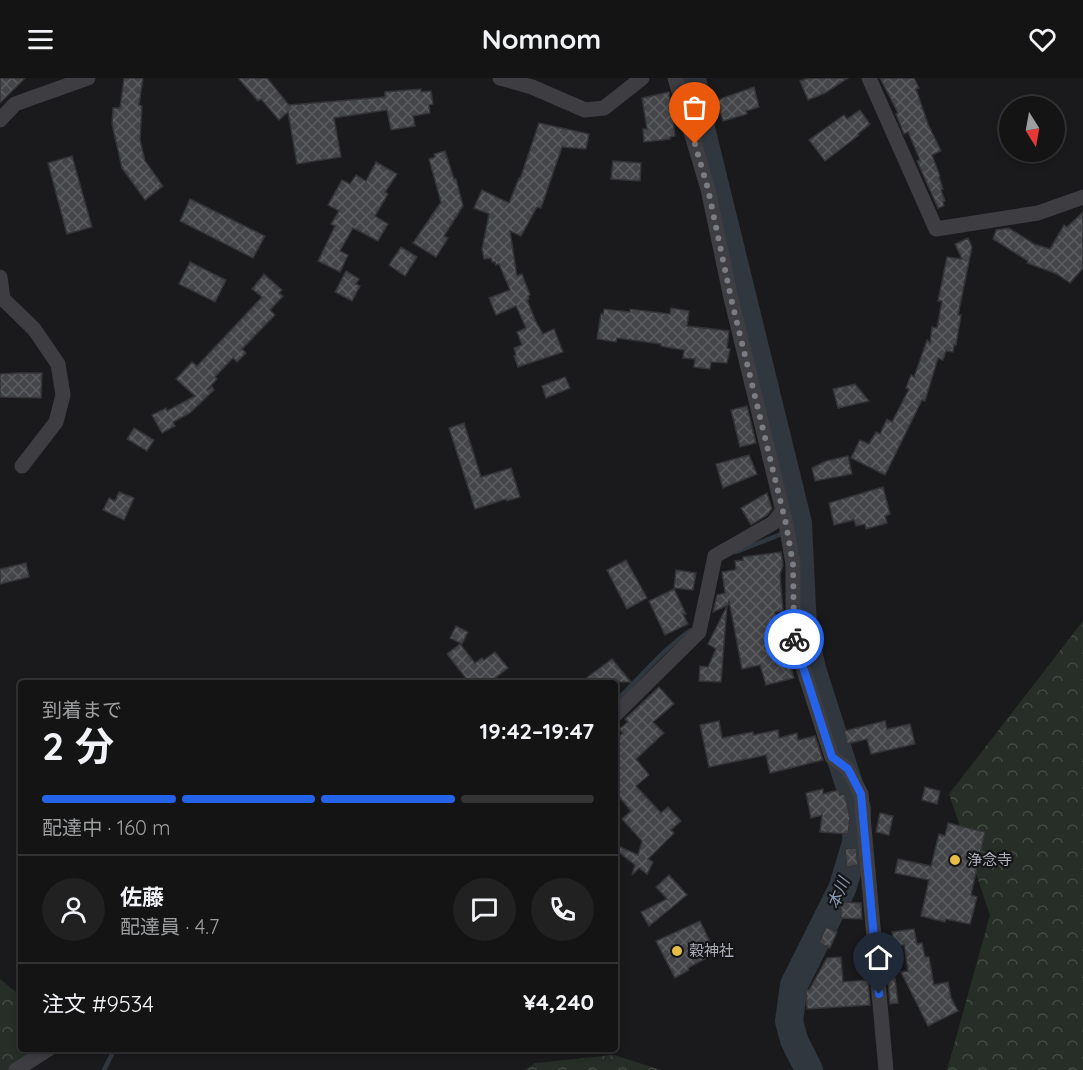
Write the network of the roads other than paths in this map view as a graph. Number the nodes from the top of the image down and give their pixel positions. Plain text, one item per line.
1 (88, 78) edge
2 (500, 78) edge
3 (642, 78) edge
4 (675, 78) edge
5 (869, 78) edge
6 (0, 120) edge
7 (1083, 197) edge
8 (0, 277) edge
9 (22, 466) dead end
10 (785, 524) junction
11 (618, 712) edge
12 (44, 1052) edge
13 (16, 1070) edge
14 (886, 1070) edge

1 - 6 street
2 - 3 street
4 - 10 street
5 - 7 street
8 - 9 street
10 - 11 street
10 - 14 street
12 - 13 street

